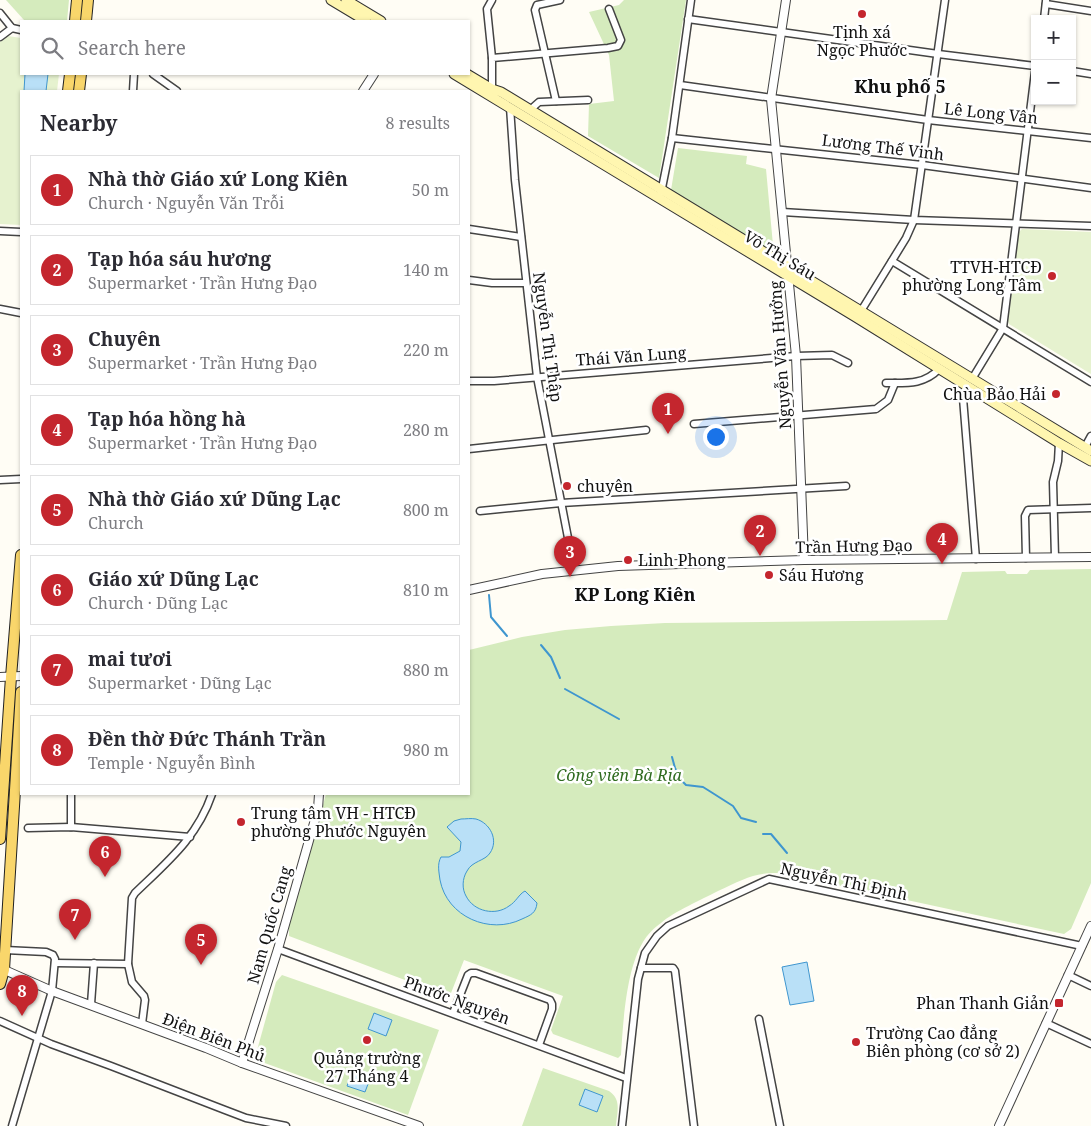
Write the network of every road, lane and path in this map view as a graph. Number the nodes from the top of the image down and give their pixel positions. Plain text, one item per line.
1 (77, 0) edge
2 (88, 0) edge
3 (331, 0) edge
4 (346, 0) edge
5 (492, 0) edge
6 (560, 0) edge
7 (691, 0) edge
8 (786, 0) edge
9 (945, 0) edge
10 (1046, 2) edge
11 (609, 9) dead end
12 (1091, 10) edge
13 (0, 13) edge
14 (1044, 15) edge
15 (688, 19) junction
16 (75, 20) edge
17 (86, 20) edge
18 (364, 20) edge
19 (379, 20) edge
20 (12, 28) junction
21 (20, 30) edge
22 (780, 32) junction
23 (0, 37) edge
24 (546, 53) junction
25 (938, 54) junction
26 (492, 58) junction
27 (1031, 66) edge
28 (1076, 72) edge
29 (1091, 74) edge
30 (70, 75) edge
31 (81, 75) edge
32 (134, 75) edge
33 (154, 75) edge
34 (373, 75) edge
35 (456, 75) edge
36 (469, 75) edge
37 (680, 85) junction
38 (68, 90) edge
39 (79, 90) edge
40 (133, 90) edge
41 (176, 90) edge
42 (364, 90) edge
43 (498, 94) junction
44 (771, 99) junction
45 (588, 100) dead end
46 (556, 101) junction
47 (1031, 105) edge
48 (510, 107) junction
49 (530, 110) junction
50 (928, 120) junction
51 (1028, 131) junction
52 (672, 138) junction
53 (1091, 138) edge
54 (775, 148) junction
55 (922, 165) junction
56 (1021, 178) junction
57 (1091, 188) edge
58 (661, 195) junction
59 (782, 212) junction
60 (914, 220) junction
61 (1016, 223) junction
62 (1091, 226) edge
63 (470, 229) edge
64 (0, 231) edge
65 (20, 232) edge
66 (521, 237) junction
67 (892, 261) junction
68 (787, 266) junction
69 (788, 276) junction
70 (470, 280) edge
71 (526, 283) junction
72 (0, 309) edge
73 (861, 311) junction
74 (20, 313) edge
75 (1003, 328) junction
76 (796, 356) junction
77 (848, 363) dead end
78 (939, 369) junction
79 (537, 377) junction
80 (470, 381) edge
81 (969, 382) junction
82 (1091, 382) edge
83 (886, 383) dead end
84 (895, 383) junction
85 (799, 416) junction
86 (694, 424) dead end
87 (646, 430) dead end
88 (1091, 436) edge
89 (549, 441) junction
90 (1059, 443) junction
91 (470, 449) edge
92 (1088, 449) edge
93 (1091, 461) edge
94 (20, 479) edge
95 (0, 480) edge
96 (846, 486) dead end
97 (801, 490) junction
98 (561, 503) junction
99 (1053, 508) junction
100 (1091, 508) edge
101 (480, 511) dead end
102 (1055, 557) junction
103 (1091, 557) edge
104 (1026, 558) junction
105 (976, 559) junction
106 (804, 560) junction
107 (20, 567) edge
108 (574, 570) junction
109 (470, 588) edge
110 (11, 676) edge
111 (20, 721) edge
112 (18, 779) edge
113 (2, 794) edge
114 (71, 795) edge
115 (212, 795) edge
116 (319, 795) edge
117 (72, 827) junction
118 (28, 828) dead end
119 (190, 837) junction
120 (0, 839) edge
121 (1091, 926) edge
122 (1082, 946) junction
123 (278, 949) junction
124 (5, 950) junction
125 (55, 963) junction
126 (94, 963) junction
127 (128, 964) junction
128 (641, 968) junction
129 (2, 969) edge
130 (1068, 975) junction
131 (0, 984) edge
132 (1091, 986) edge
133 (52, 990) junction
134 (91, 1004) junction
135 (453, 1014) junction
136 (759, 1019) dead end
137 (0, 1021) edge
138 (1046, 1023) junction
139 (142, 1024) junction
140 (38, 1038) junction
141 (1091, 1044) edge
142 (539, 1045) junction
143 (242, 1063) junction
144 (626, 1078) junction
145 (12, 1126) edge
146 (286, 1126) edge
147 (419, 1126) edge
148 (622, 1126) edge
149 (694, 1126) edge
150 (780, 1126) edge
151 (999, 1126) edge

1 - 16 main road
2 - 17 main road
3 - 18 main road
4 - 19 main road
5 - 26 street
6 - 24 street
7 - 15 street
8 - 22 street, Nguyễn Văn Hưởng
9 - 25 street
10 - 12 street
10 - 14 street
11 - 24 street
13 - 20 street
15 - 22 street
15 - 37 street
20 - 21 street
20 - 23 street
22 - 25 street
22 - 44 street, Nguyễn Văn Hưởng
24 - 26 street
24 - 46 street
25 - 27 street
25 - 50 street
26 - 43 street
28 - 29 street
30 - 38 main road
31 - 39 main road
32 - 40 street
33 - 41 street
34 - 42 street
35 - 43 main road, Võ Thị Sáu
36 - 43 main road, Võ Thị Sáu
37 - 44 street, Lê Long Vân
37 - 52 street
43 - 48 main road, Võ Thị Sáu
43 - 49 main road, Võ Thị Sáu
44 - 50 street, Lê Long Vân
44 - 54 street, Nguyễn Văn Hưởng
45 - 46 street
46 - 49 street
47 - 51 street
48 - 58 main road, Võ Thị Sáu
48 - 66 street, Nguyễn Thị Thập
49 - 58 main road, Võ Thị Sáu
50 - 51 street, Lê Long Vân
50 - 55 street
51 - 53 street, Lê Long Vân
51 - 56 street
52 - 54 street, Lương Thế Vinh
52 - 58 street
54 - 55 street, Lương Thế Vinh
54 - 59 street, Nguyễn Văn Hưởng
55 - 56 street, Lương Thế Vinh
55 - 60 street
56 - 57 street, Lương Thế Vinh
56 - 61 street
58 - 68 main road, Võ Thị Sáu
58 - 69 main road, Võ Thị Sáu
59 - 60 street
59 - 68 street, Nguyễn Văn Hưởng
60 - 61 street
60 - 67 street
61 - 62 street
61 - 75 street
63 - 66 street
64 - 65 street
66 - 71 street, Nguyễn Thị Thập
67 - 73 street
67 - 75 street
68 - 69 street, Nguyễn Văn Hưởng
68 - 73 main road, Võ Thị Sáu
69 - 76 street, Nguyễn Văn Hưởng
69 - 78 main road, Võ Thị Sáu
70 - 71 street
71 - 79 street, Nguyễn Thị Thập
72 - 74 street
73 - 81 main road, Võ Thị Sáu
75 - 81 street
75 - 82 street
76 - 77 street, Thái Văn Lung
76 - 79 street, Thái Văn Lung
76 - 85 street, Nguyễn Văn Hưởng
78 - 81 main road, Võ Thị Sáu
78 - 84 street
79 - 80 street, Thái Văn Lung
79 - 89 street, Nguyễn Thị Thập
81 - 90 main road, Võ Thị Sáu
81 - 92 main road, Võ Thị Sáu
81 - 105 street
83 - 84 street
84 - 85 street
85 - 86 street
85 - 97 street, Nguyễn Văn Hưởng
87 - 89 street
88 - 92 street
89 - 91 street
89 - 98 street, Nguyễn Thị Thập
90 - 93 main road, Võ Thị Sáu
90 - 99 street
94 - 95 street
96 - 97 street
97 - 98 street
97 - 106 street, Nguyễn Văn Hưởng
98 - 101 street
98 - 108 street, Nguyễn Thị Thập
99 - 100 street
99 - 102 street
99 - 104 street
102 - 103 street, Trần Hưng Đạo
102 - 104 street, Trần Hưng Đạo
104 - 105 street, Trần Hưng Đạo
105 - 106 street, Trần Hưng Đạo
106 - 108 street, Trần Hưng Đạo
107 - 110 main road
108 - 109 street, Trần Hưng Đạo
110 - 113 main road
111 - 112 main road
112 - 124 main road
113 - 120 main road
114 - 117 street
115 - 119 street
116 - 123 street, Nam Quốc Cang
117 - 118 street
117 - 119 street
119 - 127 street
121 - 122 street
122 - 128 street, Nguyễn Thị Định
122 - 130 street
123 - 135 street, Phước Nguyên
123 - 143 street, Nam Quốc Cang
124 - 125 street
124 - 129 main road
125 - 126 street
125 - 133 street
126 - 127 street
126 - 134 street
127 - 139 street
128 - 144 street, Nguyễn Thị Định
128 - 149 street
129 - 131 main road
129 - 133 street, Điện Biên Phủ
130 - 132 street
130 - 138 street
133 - 134 street, Điện Biên Phủ
133 - 140 street
134 - 139 street, Điện Biên Phủ
135 - 142 street, Phước Nguyên
135 - 142 street
136 - 150 street
137 - 140 street
138 - 141 street
138 - 151 street
139 - 143 street, Điện Biên Phủ
140 - 145 street
140 - 146 street
142 - 144 street, Phước Nguyên
143 - 147 street, Điện Biên Phủ
144 - 148 street, Nguyễn Thị Định

